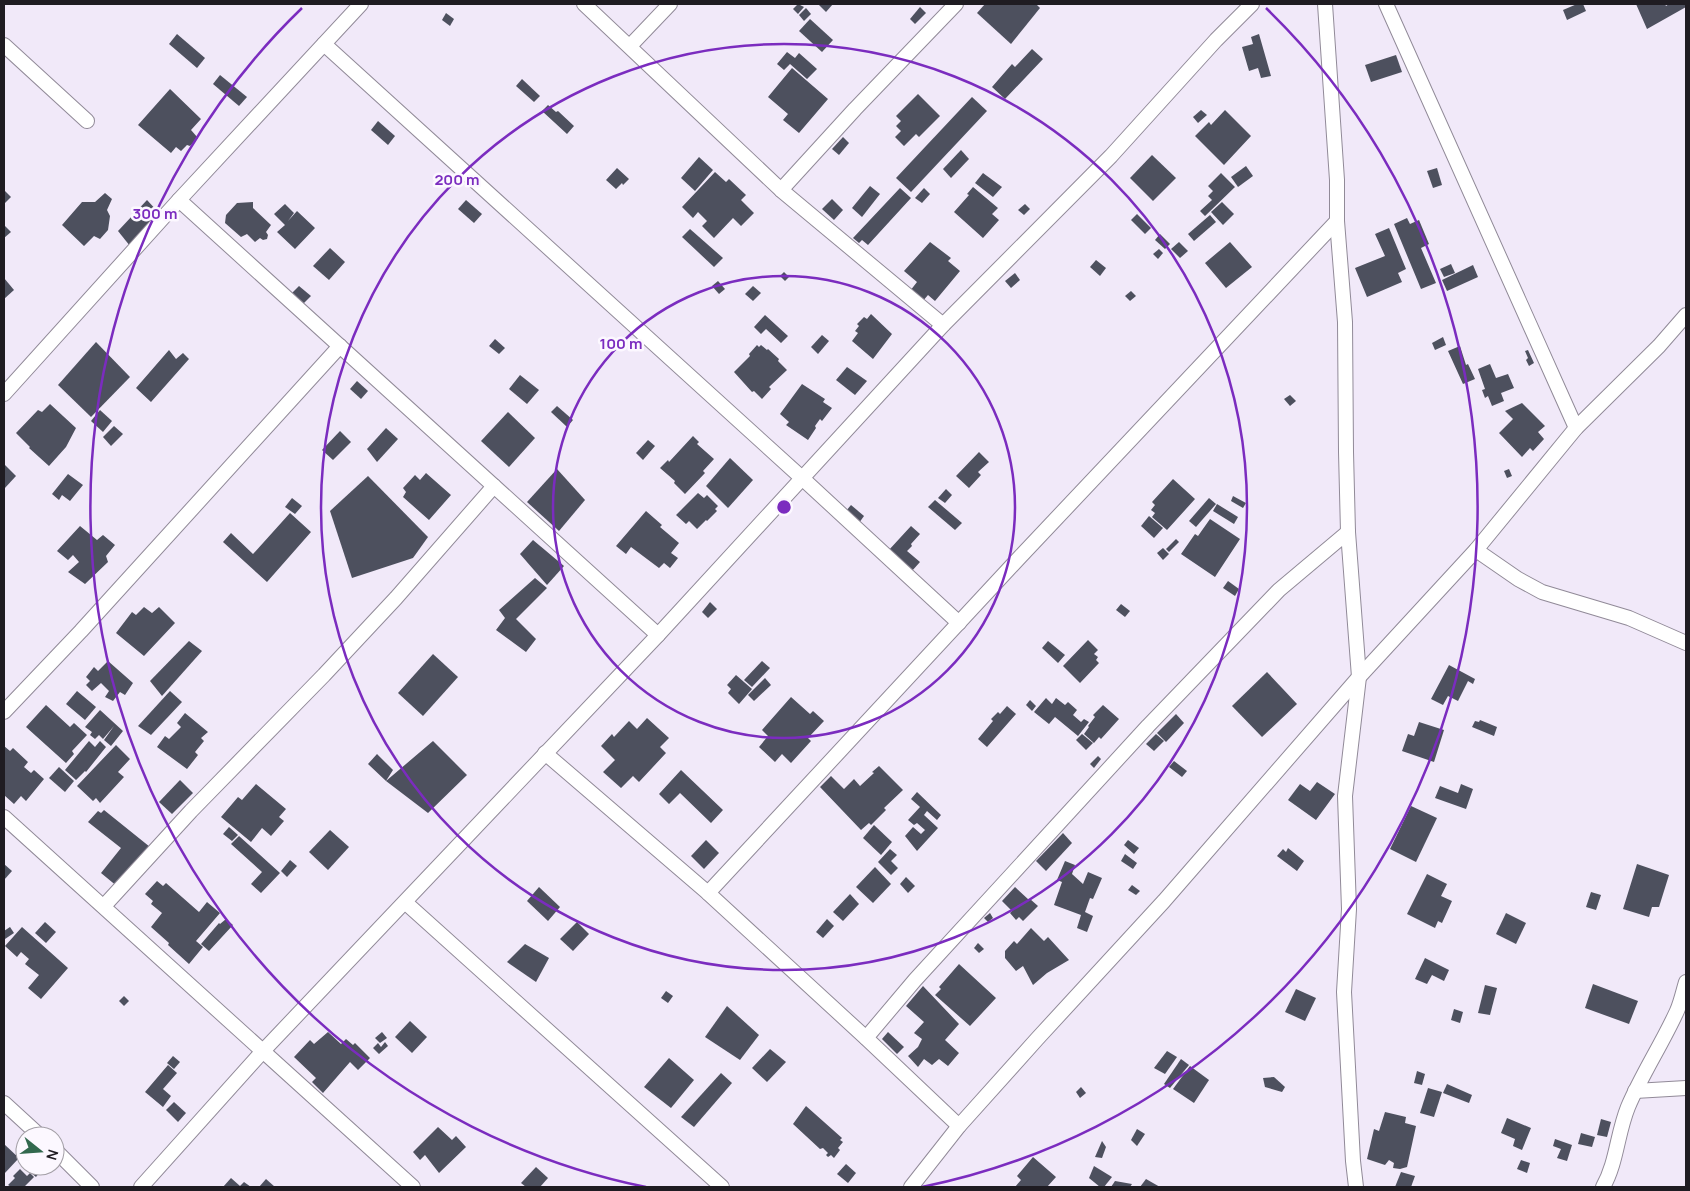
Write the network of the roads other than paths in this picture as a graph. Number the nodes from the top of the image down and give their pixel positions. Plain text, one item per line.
1 (361, 4) edge
2 (584, 4) edge
3 (670, 4) edge
4 (956, 4) edge
5 (1252, 4) edge
6 (1325, 4) edge
7 (1386, 4) edge
8 (324, 44) junction
9 (4, 45) edge
10 (630, 46) junction
11 (86, 121) dead end
12 (782, 190) junction
13 (179, 200) junction
14 (1337, 221) junction
15 (1686, 315) edge
16 (943, 325) junction
17 (340, 346) junction
18 (4, 394) edge
19 (1576, 428) junction
20 (802, 478) junction
21 (494, 486) junction
22 (1348, 532) junction
23 (1476, 550) junction
24 (959, 623) junction
25 (658, 635) junction
26 (1686, 643) edge
27 (1359, 677) junction
28 (4, 712) edge
29 (544, 754) junction
30 (4, 817) edge
31 (708, 893) junction
32 (406, 903) junction
33 (104, 906) junction
34 (1686, 982) edge
35 (866, 1038) junction
36 (263, 1051) junction
37 (1686, 1088) edge
38 (1635, 1091) junction
39 (4, 1102) edge
40 (29, 1126) edge
41 (959, 1126) junction
42 (65, 1160) edge
43 (92, 1187) edge
44 (141, 1187) edge
45 (413, 1187) edge
46 (722, 1187) edge
47 (911, 1187) edge
48 (1356, 1187) edge
49 (1603, 1187) edge

1 - 8 street
2 - 10 street
3 - 10 street
4 - 12 street
5 - 16 street
6 - 14 street
7 - 19 street
8 - 13 street
8 - 20 street
9 - 11 street
10 - 12 street
12 - 16 street
13 - 17 street
13 - 18 street
14 - 22 street
14 - 24 street
15 - 19 street
16 - 20 street
17 - 21 street
17 - 28 street
19 - 23 street
20 - 24 street
20 - 25 street
21 - 25 street
21 - 33 street
22 - 27 street
22 - 35 street
23 - 26 street
23 - 27 street
24 - 31 street
25 - 29 street
27 - 41 street
27 - 48 street
29 - 31 street
29 - 32 street
30 - 33 street
31 - 35 street
32 - 36 street
32 - 46 street
33 - 36 street
34 - 38 street
35 - 41 street
36 - 44 street
36 - 45 street
37 - 38 street
38 - 49 street
39 - 40 street
41 - 47 street
42 - 43 street

